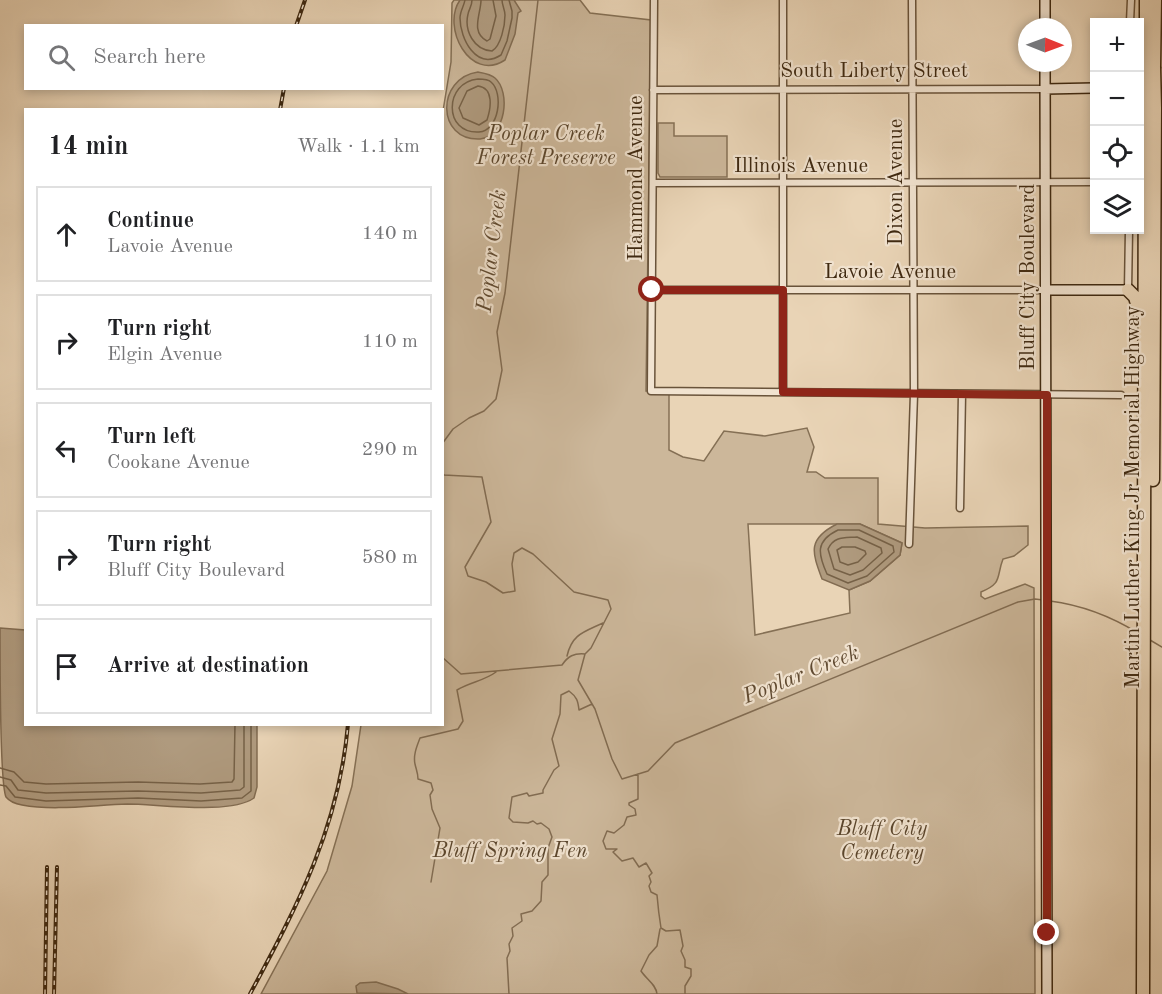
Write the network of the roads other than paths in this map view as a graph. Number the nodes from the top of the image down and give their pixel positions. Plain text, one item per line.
1 (654, 0) edge
2 (783, 0) edge
3 (912, 0) edge
4 (1045, 0) edge
5 (1131, 0) edge
6 (1146, 0) edge
7 (1155, 0) edge
8 (1150, 17) junction
9 (1045, 18) edge
10 (1130, 18) edge
11 (1045, 72) edge
12 (1090, 88) edge
13 (1144, 88) edge
14 (1162, 88) edge
15 (783, 89) junction
16 (1045, 89) junction
17 (653, 90) junction
18 (913, 90) junction
19 (1150, 108) junction
20 (1045, 181) junction
21 (783, 182) junction
22 (913, 182) junction
23 (1090, 182) edge
24 (652, 183) junction
25 (1162, 191) edge
26 (1154, 214) junction
27 (1129, 234) edge
28 (652, 290) junction
29 (783, 290) junction
30 (913, 290) junction
31 (1046, 290) junction
32 (1128, 290) junction
33 (1145, 378) junction
34 (783, 392) junction
35 (914, 394) junction
36 (962, 394) junction
37 (1121, 394) dead end
38 (1047, 395) junction
39 (960, 508) dead end
40 (909, 544) dead end
41 (1147, 624) junction
42 (1147, 650) junction
43 (1047, 994) edge
44 (1143, 994) edge
45 (1151, 994) edge

1 - 17 street, Hammond Avenue
2 - 15 street
3 - 18 street, Dixon Avenue
4 - 9 street
5 - 10 street
6 - 8 highway, Martin Luther King Jr Memorial Highway
7 - 8 highway, Martin Luther King Jr Memorial Highway
8 - 19 highway, Martin Luther King Jr Memorial Highway, bridge
11 - 16 street, Bluff City Boulevard
12 - 16 street, South Liberty Street
13 - 14 street
15 - 17 street, South Liberty Street
15 - 18 street, South Liberty Street
15 - 21 street
16 - 18 street, South Liberty Street
16 - 20 street, Bluff City Boulevard
17 - 24 street, Hammond Avenue
18 - 22 street, Dixon Avenue
19 - 26 highway, Martin Luther King Jr Memorial Highway
19 - 33 highway, Martin Luther King Jr Memorial Highway
20 - 22 street, Illinois Avenue
20 - 23 street, Illinois Avenue
20 - 31 street, Bluff City Boulevard
21 - 22 street, Illinois Avenue
21 - 24 street, Illinois Avenue
21 - 29 street
22 - 30 street, Dixon Avenue
24 - 28 street, Hammond Avenue
25 - 26 highway
26 - 41 highway, Martin Luther King Jr Memorial Highway
27 - 32 street
28 - 29 street, Lavoie Avenue
28 - 34 street, Hammond Avenue
29 - 30 street, Lavoie Avenue
29 - 34 street
30 - 31 street, Lavoie Avenue
30 - 35 street, Dixon Avenue
31 - 32 street, Lavoie Avenue
31 - 38 street, Bluff City Boulevard
32 - 33 highway
33 - 41 highway, Martin Luther King Jr Memorial Highway
34 - 35 street
35 - 36 street
35 - 40 street, Dixon Avenue
36 - 38 street
36 - 39 street
37 - 38 street
38 - 43 street, Bluff City Boulevard
41 - 42 highway, Martin Luther King Jr Memorial Highway
42 - 44 highway, Martin Luther King Jr Memorial Highway
42 - 45 highway, Martin Luther King Jr Memorial Highway

